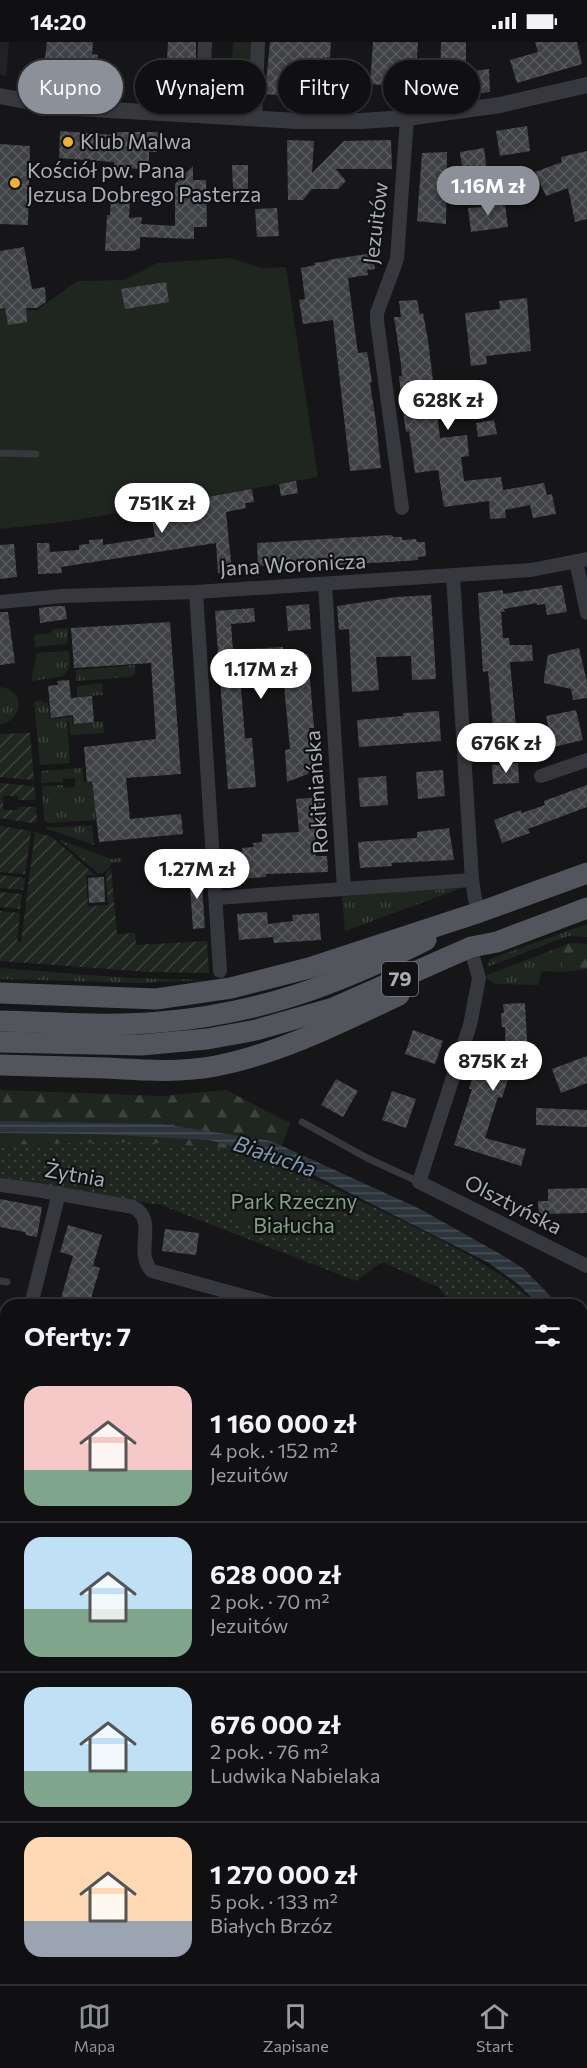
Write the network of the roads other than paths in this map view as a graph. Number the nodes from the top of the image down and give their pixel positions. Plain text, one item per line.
1 (205, 42) edge
2 (258, 42) edge
3 (204, 60) edge
4 (587, 85) edge
5 (0, 96) edge
6 (407, 118) junction
7 (255, 119) junction
8 (0, 453) edge
9 (36, 454) dead end
10 (402, 508) dead end
11 (582, 560) edge
12 (453, 576) junction
13 (325, 584) junction
14 (196, 592) junction
15 (0, 602) edge
16 (587, 613) edge
17 (587, 760) edge
18 (541, 776) dead end
19 (587, 873) edge
20 (472, 880) junction
21 (344, 889) junction
22 (216, 898) junction
23 (587, 908) edge
24 (480, 912) junction
25 (497, 942) junction
26 (474, 960) junction
27 (220, 971) dead end
28 (0, 993) edge
29 (0, 1021) edge
30 (0, 1042) edge
31 (0, 1065) edge
32 (302, 1122) dead end
33 (419, 1182) junction
34 (0, 1185) edge
35 (59, 1194) junction
36 (587, 1266) edge
37 (225, 1291) junction
38 (33, 1299) edge
39 (223, 1299) edge
40 (254, 1299) edge

1 - 3 street
2 - 7 street
4 - 6 street
5 - 7 street
6 - 7 street
6 - 10 street, Jezuitów
8 - 9 lane
11 - 12 street, Jana Woronicza
11 - 16 street
12 - 13 street, Jana Woronicza
12 - 20 street
13 - 14 street, Jana Woronicza
13 - 21 street, Rokitniańska
14 - 15 street, Jana Woronicza
14 - 22 street
17 - 18 street
19 - 24 main road, 79
20 - 21 street
20 - 24 street
21 - 22 street
22 - 27 street
23 - 25 main road, 79
24 - 28 main road
24 - 29 main road, 79
25 - 26 main road
25 - 30 main road, 79
26 - 31 main road
26 - 33 street
32 - 33 lane
33 - 36 street, Olsztyńska
34 - 35 street, Żytnia
35 - 37 street, Żytnia
35 - 38 street
37 - 39 lane
37 - 40 street

